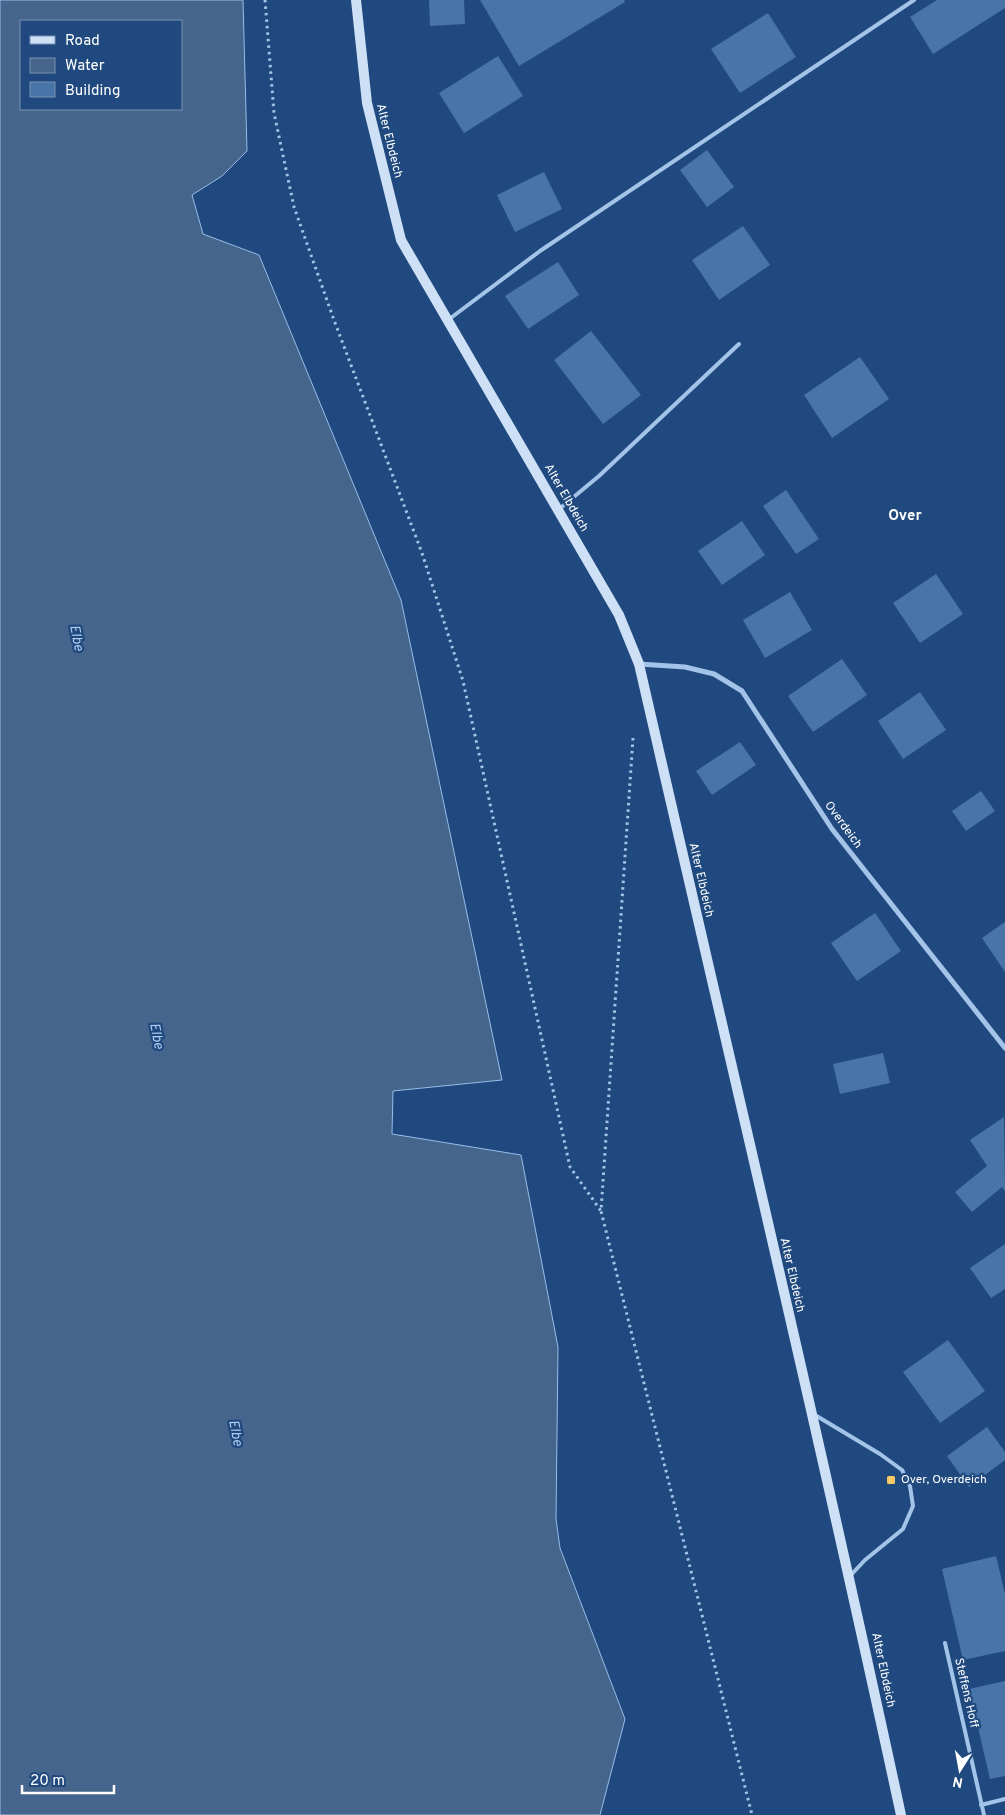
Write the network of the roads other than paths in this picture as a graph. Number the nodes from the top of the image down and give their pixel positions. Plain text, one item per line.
1 (356, 0) edge
2 (914, 0) edge
3 (448, 320) junction
4 (739, 344) dead end
5 (558, 510) junction
6 (639, 664) junction
7 (1005, 1048) edge
8 (810, 1412) junction
9 (850, 1576) junction
10 (945, 1644) dead end
11 (1005, 1799) edge
12 (981, 1805) junction
13 (901, 1815) edge
14 (984, 1815) edge

1 - 3 street, Alter Elbdeich
2 - 3 lane
3 - 5 street, Alter Elbdeich
4 - 5 lane
5 - 6 street, Alter Elbdeich
6 - 7 street, Overdeich
6 - 8 street, Alter Elbdeich
8 - 9 street, Alter Elbdeich
8 - 9 lane
9 - 13 street, Alter Elbdeich
10 - 12 lane, Steffens Hoff
11 - 12 lane
12 - 14 lane, Steffens Hoff

